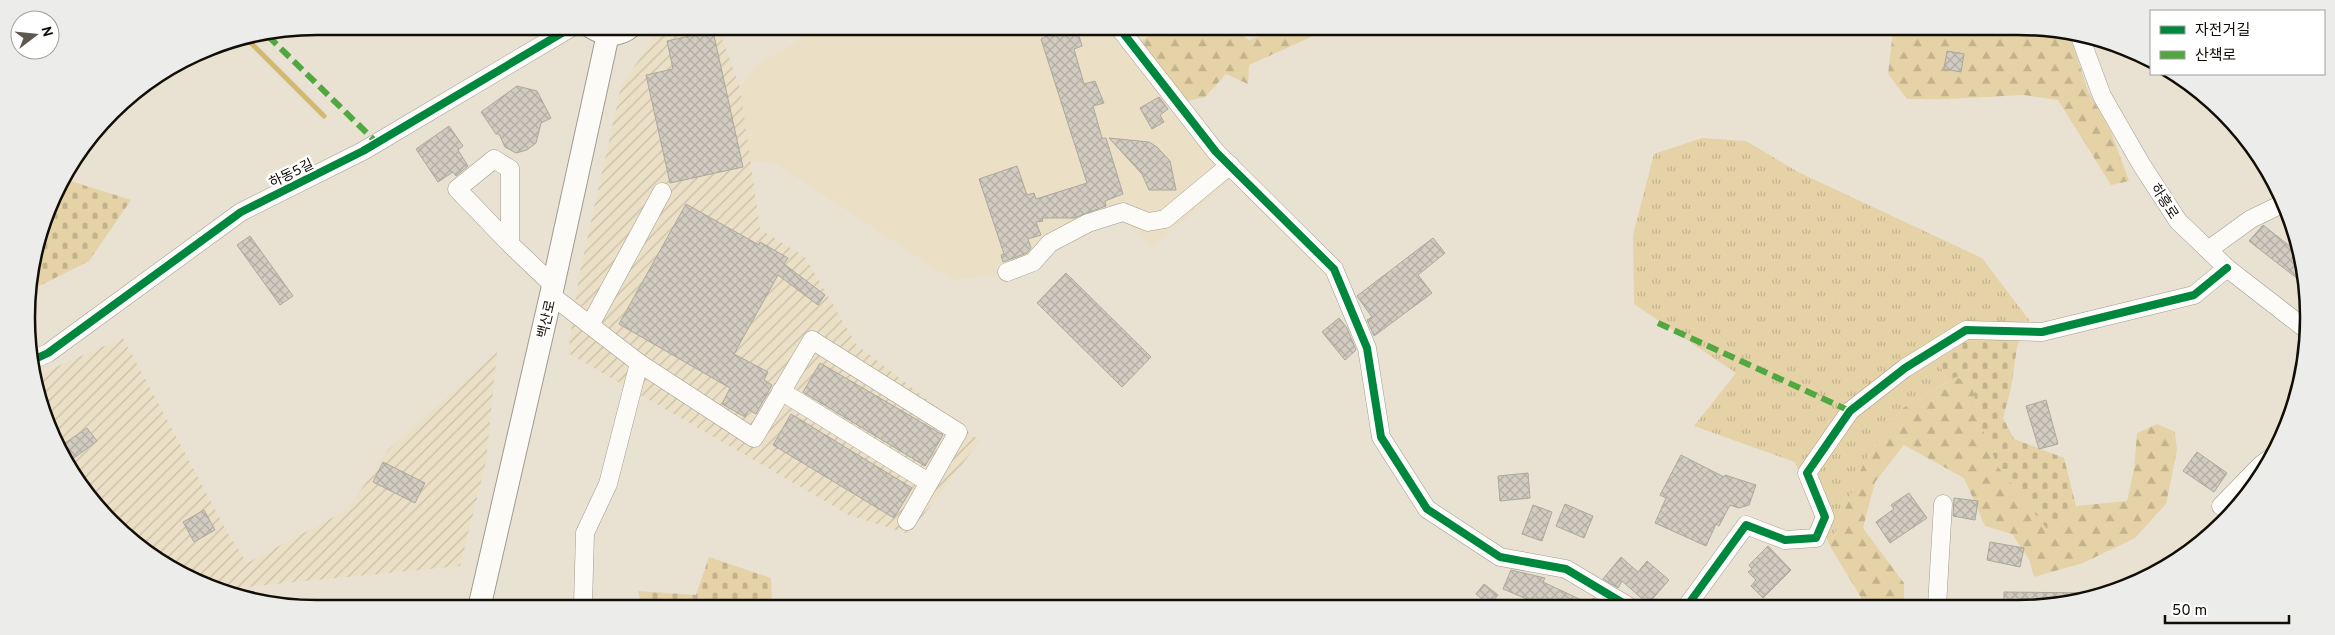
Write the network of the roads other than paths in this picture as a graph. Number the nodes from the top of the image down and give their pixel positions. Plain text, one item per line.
1 (559, 35) edge
2 (599, 35) edge
3 (1125, 35) edge
4 (2082, 43) edge
5 (1230, 165) junction
6 (662, 192) dead end
7 (2277, 206) edge
8 (510, 244) dead end
9 (2208, 250) junction
10 (2228, 268) junction
11 (1008, 272) dead end
12 (552, 290) junction
13 (590, 324) junction
14 (2300, 324) edge
15 (38, 358) edge
16 (640, 363) junction
17 (782, 391) junction
18 (2253, 472) edge
19 (928, 482) junction
20 (1942, 504) dead end
21 (2221, 506) dead end
22 (907, 521) dead end
23 (481, 600) edge
24 (583, 600) edge
25 (1618, 600) edge
26 (1690, 600) edge
27 (1938, 600) edge

1 - 15 street, 하동5길
2 - 12 main road, 백산로
3 - 5 street
4 - 9 street, 하흥로
5 - 11 street
5 - 25 street
6 - 13 street
7 - 9 street
8 - 12 street
9 - 10 street, 하흥로
10 - 14 street, 하흥로
10 - 26 street
12 - 13 street
12 - 23 main road, 백산로
13 - 16 street
16 - 17 street
16 - 24 street
17 - 19 street
17 - 19 street
18 - 21 street
19 - 22 street
20 - 27 street

